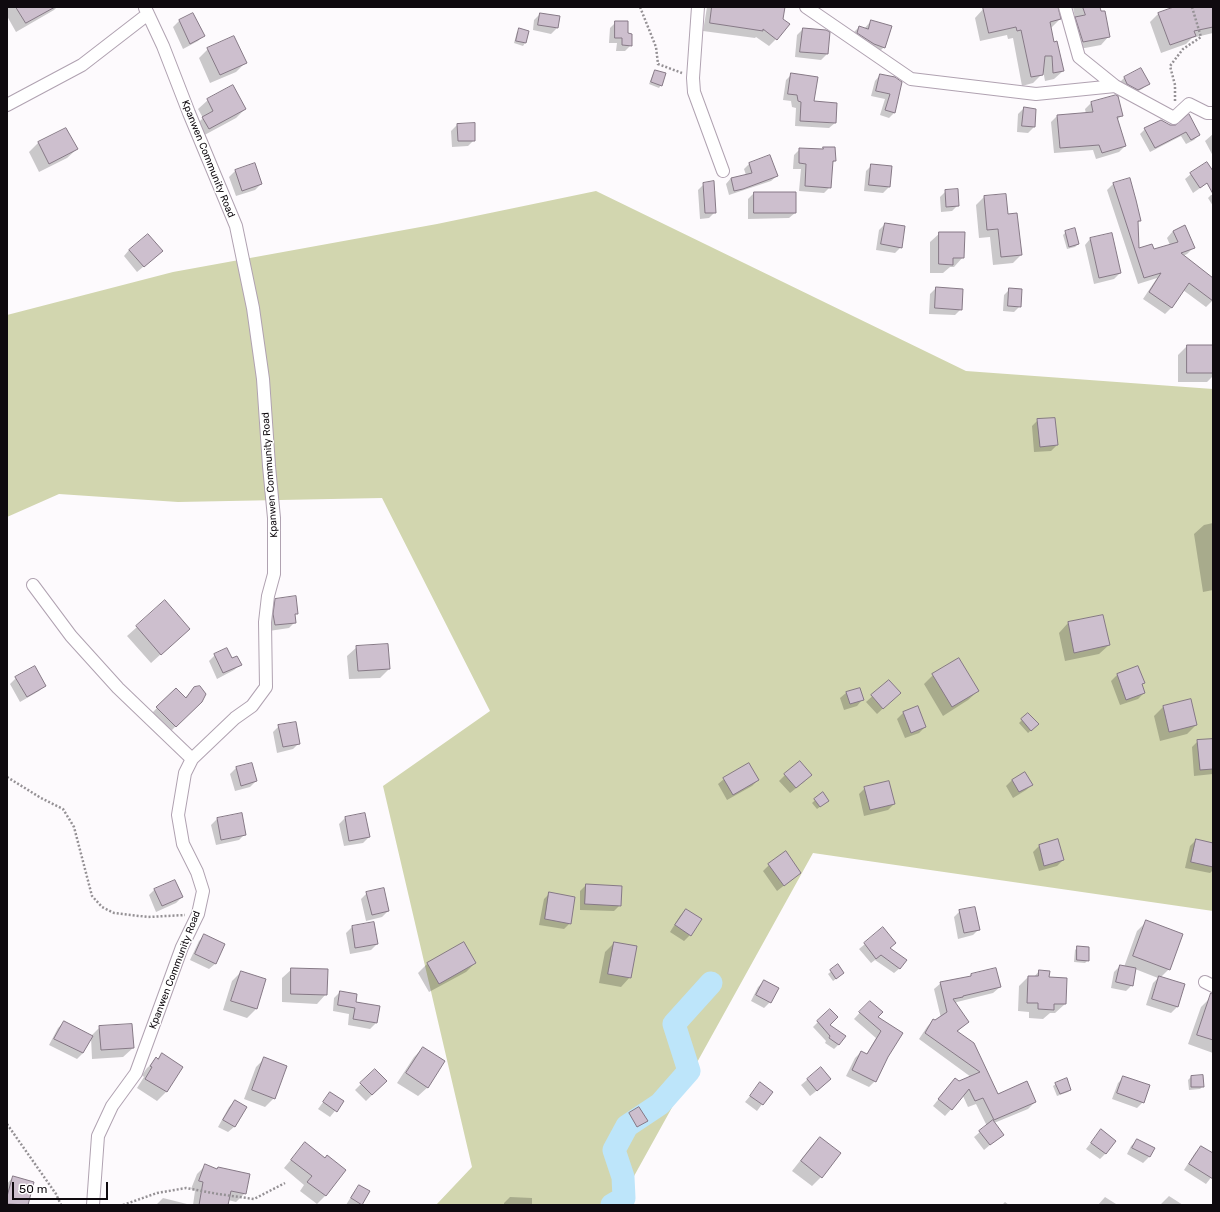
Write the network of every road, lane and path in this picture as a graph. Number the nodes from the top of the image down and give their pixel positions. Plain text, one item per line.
1 (640, 7) edge
2 (698, 7) edge
3 (806, 7) edge
4 (1064, 7) edge
5 (1192, 7) edge
6 (146, 10) edge
7 (693, 78) junction
8 (1115, 86) junction
9 (7, 105) edge
10 (1213, 113) edge
11 (1174, 118) junction
12 (723, 171) dead end
13 (33, 585) dead end
14 (192, 759) junction
15 (7, 777) edge
16 (198, 914) junction
17 (7, 1124) edge
18 (285, 1183) dead end
19 (61, 1205) edge
20 (93, 1205) edge
21 (123, 1205) edge

1 - 7 path
2 - 7 street
3 - 8 street
4 - 8 street
5 - 11 path
6 - 9 street
6 - 14 street, Kpanwen Community Road
7 - 12 street
8 - 11 street
10 - 11 street
13 - 14 street
14 - 16 street, Kpanwen Community Road
15 - 16 path
16 - 20 street, Kpanwen Community Road
17 - 19 path
18 - 21 path

